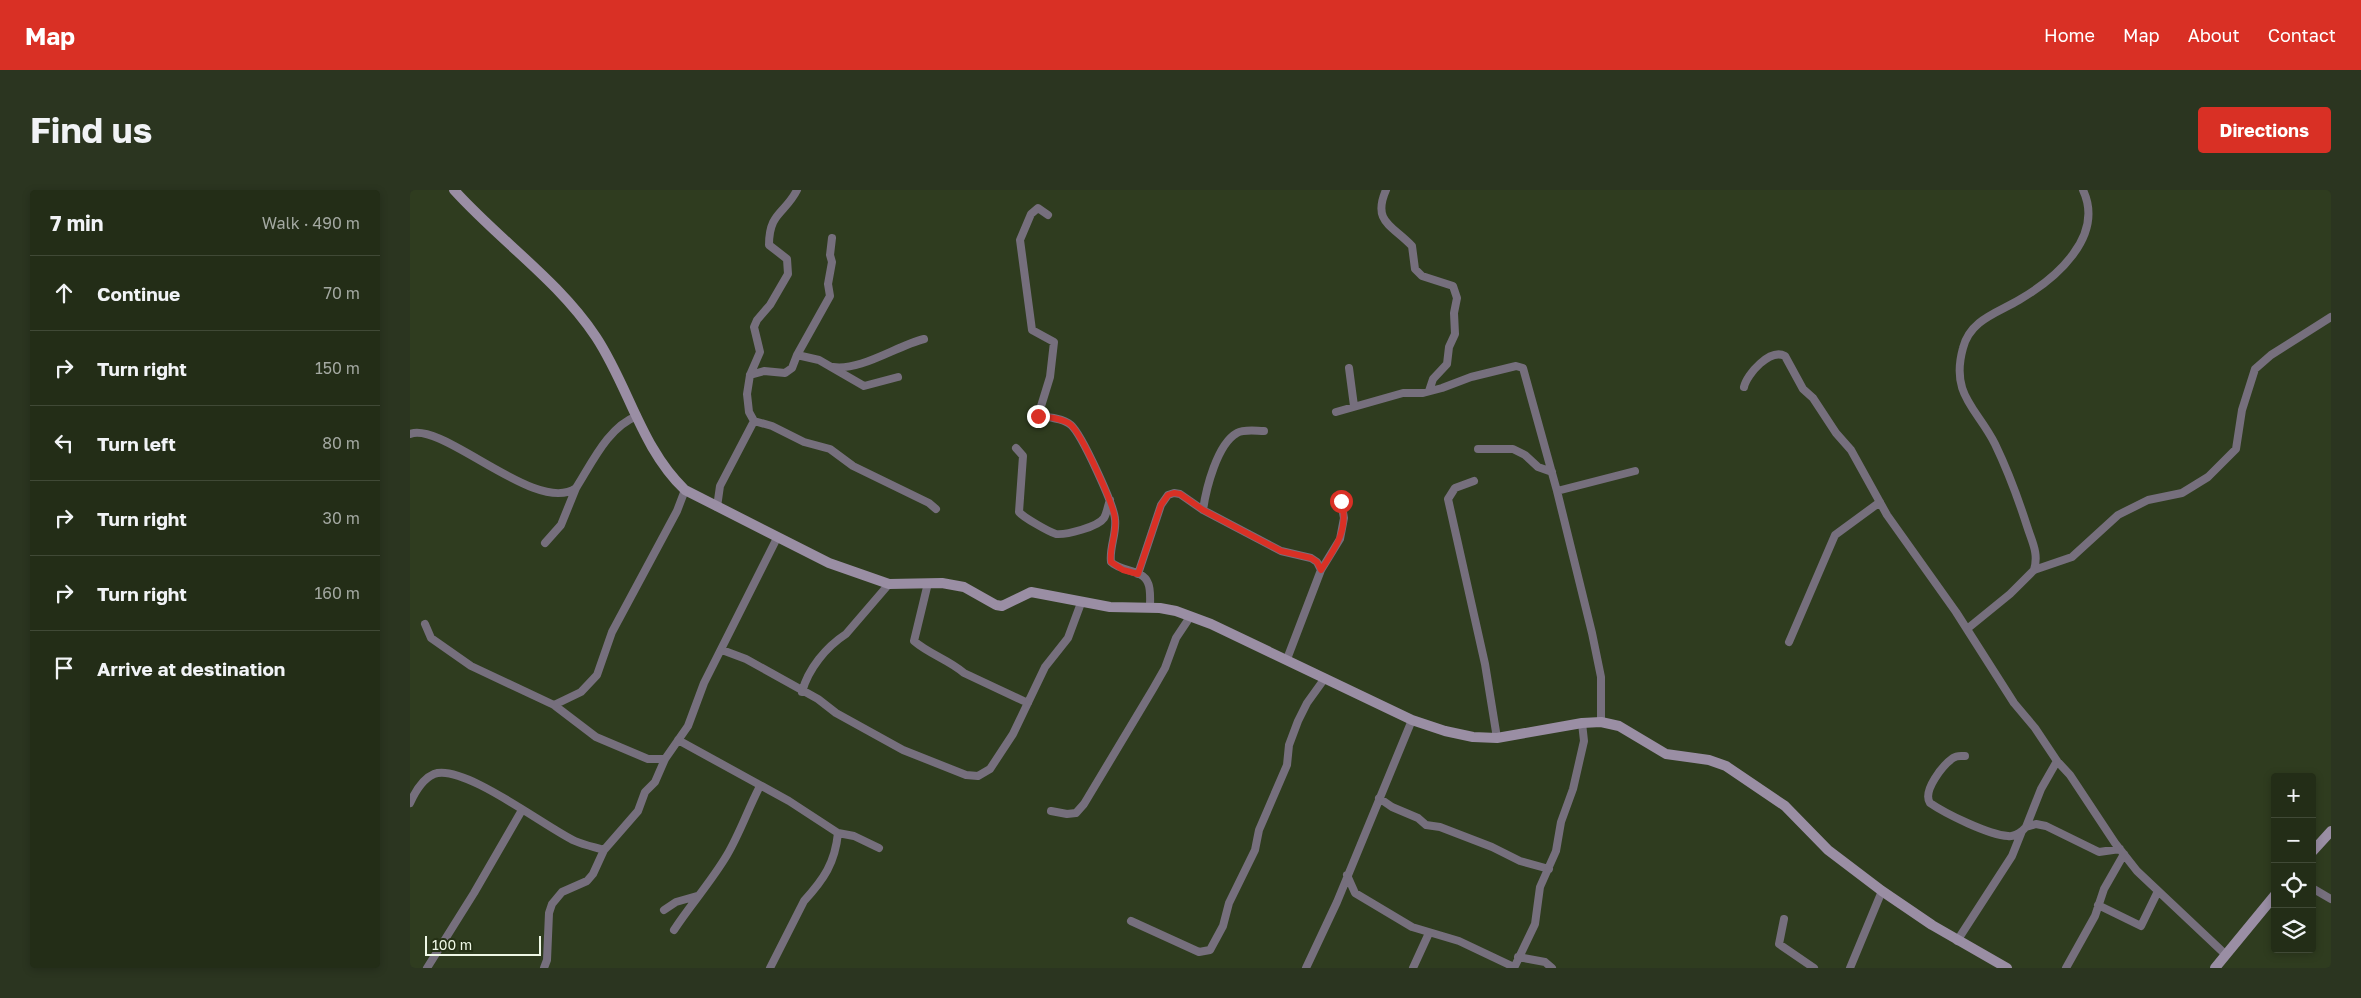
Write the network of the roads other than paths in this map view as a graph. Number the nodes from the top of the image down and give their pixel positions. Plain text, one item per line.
1 (454, 190) edge
2 (798, 190) edge
3 (1386, 190) edge
4 (2083, 190) edge
5 (1048, 215) dead end
6 (832, 238) dead end
7 (2331, 317) edge
8 (924, 339) dead end
9 (797, 356) junction
10 (833, 367) junction
11 (1349, 368) dead end
12 (750, 375) junction
13 (898, 377) dead end
14 (1744, 387) dead end
15 (1429, 391) junction
16 (1354, 406) junction
17 (1336, 412) dead end
18 (637, 416) junction
19 (754, 422) junction
20 (1264, 431) dead end
21 (410, 434) edge
22 (1016, 448) dead end
23 (1478, 448) dead end
24 (1635, 471) dead end
25 (1552, 472) junction
26 (1474, 482) dead end
27 (576, 488) junction
28 (685, 490) junction
29 (1557, 491) junction
30 (1110, 500) junction
31 (1341, 501) dead end
32 (1880, 502) junction
33 (716, 507) junction
34 (936, 509) dead end
35 (1203, 510) junction
36 (777, 538) junction
37 (544, 544) dead end
38 (2036, 550) junction
39 (2049, 564) junction
40 (1321, 570) junction
41 (2034, 570) junction
42 (1138, 574) junction
43 (928, 583) junction
44 (890, 584) junction
45 (1081, 603) junction
46 (1150, 607) junction
47 (1190, 617) junction
48 (425, 624) dead end
49 (1967, 629) junction
50 (1789, 642) dead end
51 (722, 650) junction
52 (1287, 659) junction
53 (1325, 678) junction
54 (802, 692) junction
55 (1028, 703) junction
56 (554, 705) junction
57 (1412, 720) junction
58 (1601, 722) junction
59 (1582, 724) junction
60 (1497, 738) junction
61 (678, 740) junction
62 (1965, 756) dead end
63 (665, 760) junction
64 (2057, 761) junction
65 (760, 786) junction
66 (1379, 798) junction
67 (410, 803) edge
68 (522, 810) junction
69 (1051, 811) dead end
70 (2024, 829) junction
71 (2331, 831) edge
72 (838, 833) junction
73 (2005, 836) junction
74 (879, 848) dead end
75 (2316, 848) edge
76 (2015, 849) junction
77 (604, 850) junction
78 (2122, 851) junction
79 (1549, 869) junction
80 (1347, 875) junction
81 (2316, 890) edge
82 (1882, 891) junction
83 (2158, 891) junction
84 (697, 896) junction
85 (2331, 899) edge
86 (2271, 900) edge
87 (2098, 905) junction
88 (664, 910) dead end
89 (1784, 919) dead end
90 (1131, 921) dead end
91 (674, 930) dead end
92 (1428, 933) junction
93 (1958, 941) junction
94 (2225, 954) junction
95 (1518, 957) junction
96 (1514, 967) edge
97 (427, 968) edge
98 (544, 968) edge
99 (770, 968) edge
100 (1306, 968) edge
101 (1413, 968) edge
102 (1552, 968) edge
103 (1814, 968) edge
104 (1850, 968) edge
105 (2006, 968) edge
106 (2066, 968) edge
107 (2215, 968) edge

1 - 18 street
2 - 12 street
3 - 15 street
4 - 38 street
5 - 30 street
6 - 9 street
7 - 39 street
8 - 10 street
9 - 10 street
9 - 12 street
10 - 13 street
11 - 16 street
12 - 19 street
14 - 32 street
15 - 16 street
15 - 25 street
16 - 17 street
18 - 27 street
18 - 28 street
19 - 33 street
19 - 34 street
20 - 35 street
21 - 27 street
22 - 30 street
23 - 25 street
24 - 29 street
25 - 29 street
26 - 60 street
27 - 37 street
28 - 33 street
28 - 56 street
29 - 58 street
30 - 42 street
31 - 40 street
32 - 49 street
32 - 50 street
33 - 36 street
35 - 40 street
35 - 42 street
36 - 44 street
36 - 51 street
38 - 39 street
38 - 41 street
39 - 41 street
40 - 52 street
41 - 49 street
42 - 46 street
43 - 44 street
43 - 45 street
43 - 55 street
44 - 54 street
45 - 46 street
45 - 55 street
46 - 47 street
47 - 52 street
47 - 69 street
48 - 56 street
49 - 64 street
51 - 54 street
51 - 61 street
52 - 53 street
53 - 57 street
53 - 90 street
54 - 55 street
56 - 63 street
57 - 60 street
57 - 66 street
58 - 59 street
58 - 82 street
59 - 60 street
59 - 79 street
61 - 63 street
61 - 65 street
62 - 73 street
63 - 77 street
64 - 70 street
64 - 78 street
65 - 72 street
65 - 84 street
66 - 79 street
66 - 80 street
67 - 68 street
68 - 77 street
68 - 97 street
70 - 73 street
70 - 76 street
70 - 78 street
71 - 75 street
72 - 74 street
72 - 99 street
73 - 76 street
76 - 93 street
77 - 98 street
78 - 83 street
78 - 87 street
79 - 95 street
80 - 92 street
80 - 100 street
81 - 85 street
82 - 93 street
82 - 104 street
83 - 87 street
83 - 94 street
84 - 88 street
84 - 91 street
86 - 94 street
87 - 106 street
89 - 103 street
92 - 96 street
92 - 101 street
93 - 105 street
94 - 107 street
95 - 96 street
95 - 102 street

